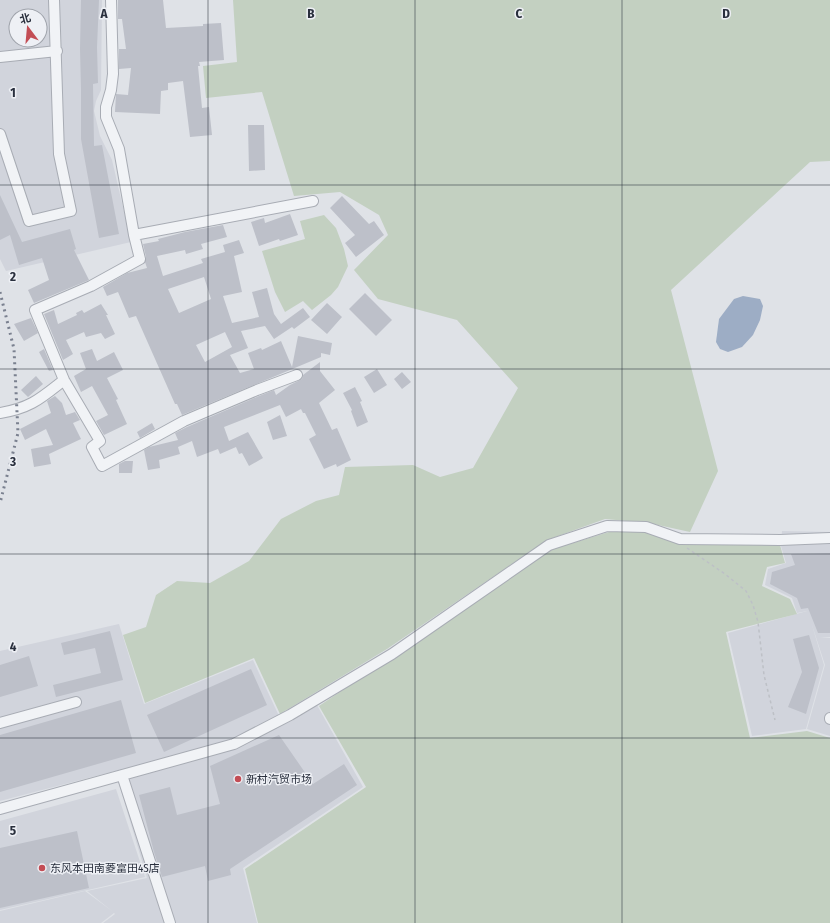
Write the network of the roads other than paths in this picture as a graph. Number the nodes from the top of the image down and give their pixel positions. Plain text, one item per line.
1 (54, 0) edge
2 (111, 0) edge
3 (57, 50) junction
4 (0, 57) edge
5 (0, 134) edge
6 (313, 201) dead end
7 (134, 235) junction
8 (297, 375) dead end
9 (64, 380) junction
10 (0, 413) edge
11 (830, 538) edge
12 (76, 702) dead end
13 (0, 723) edge
14 (122, 775) junction
15 (0, 809) edge
16 (170, 923) edge

1 - 3 street
2 - 7 street
3 - 4 street
3 - 5 street
6 - 7 street
7 - 9 street
8 - 9 street
9 - 10 street
11 - 14 street
12 - 13 street
14 - 15 street
14 - 16 street

